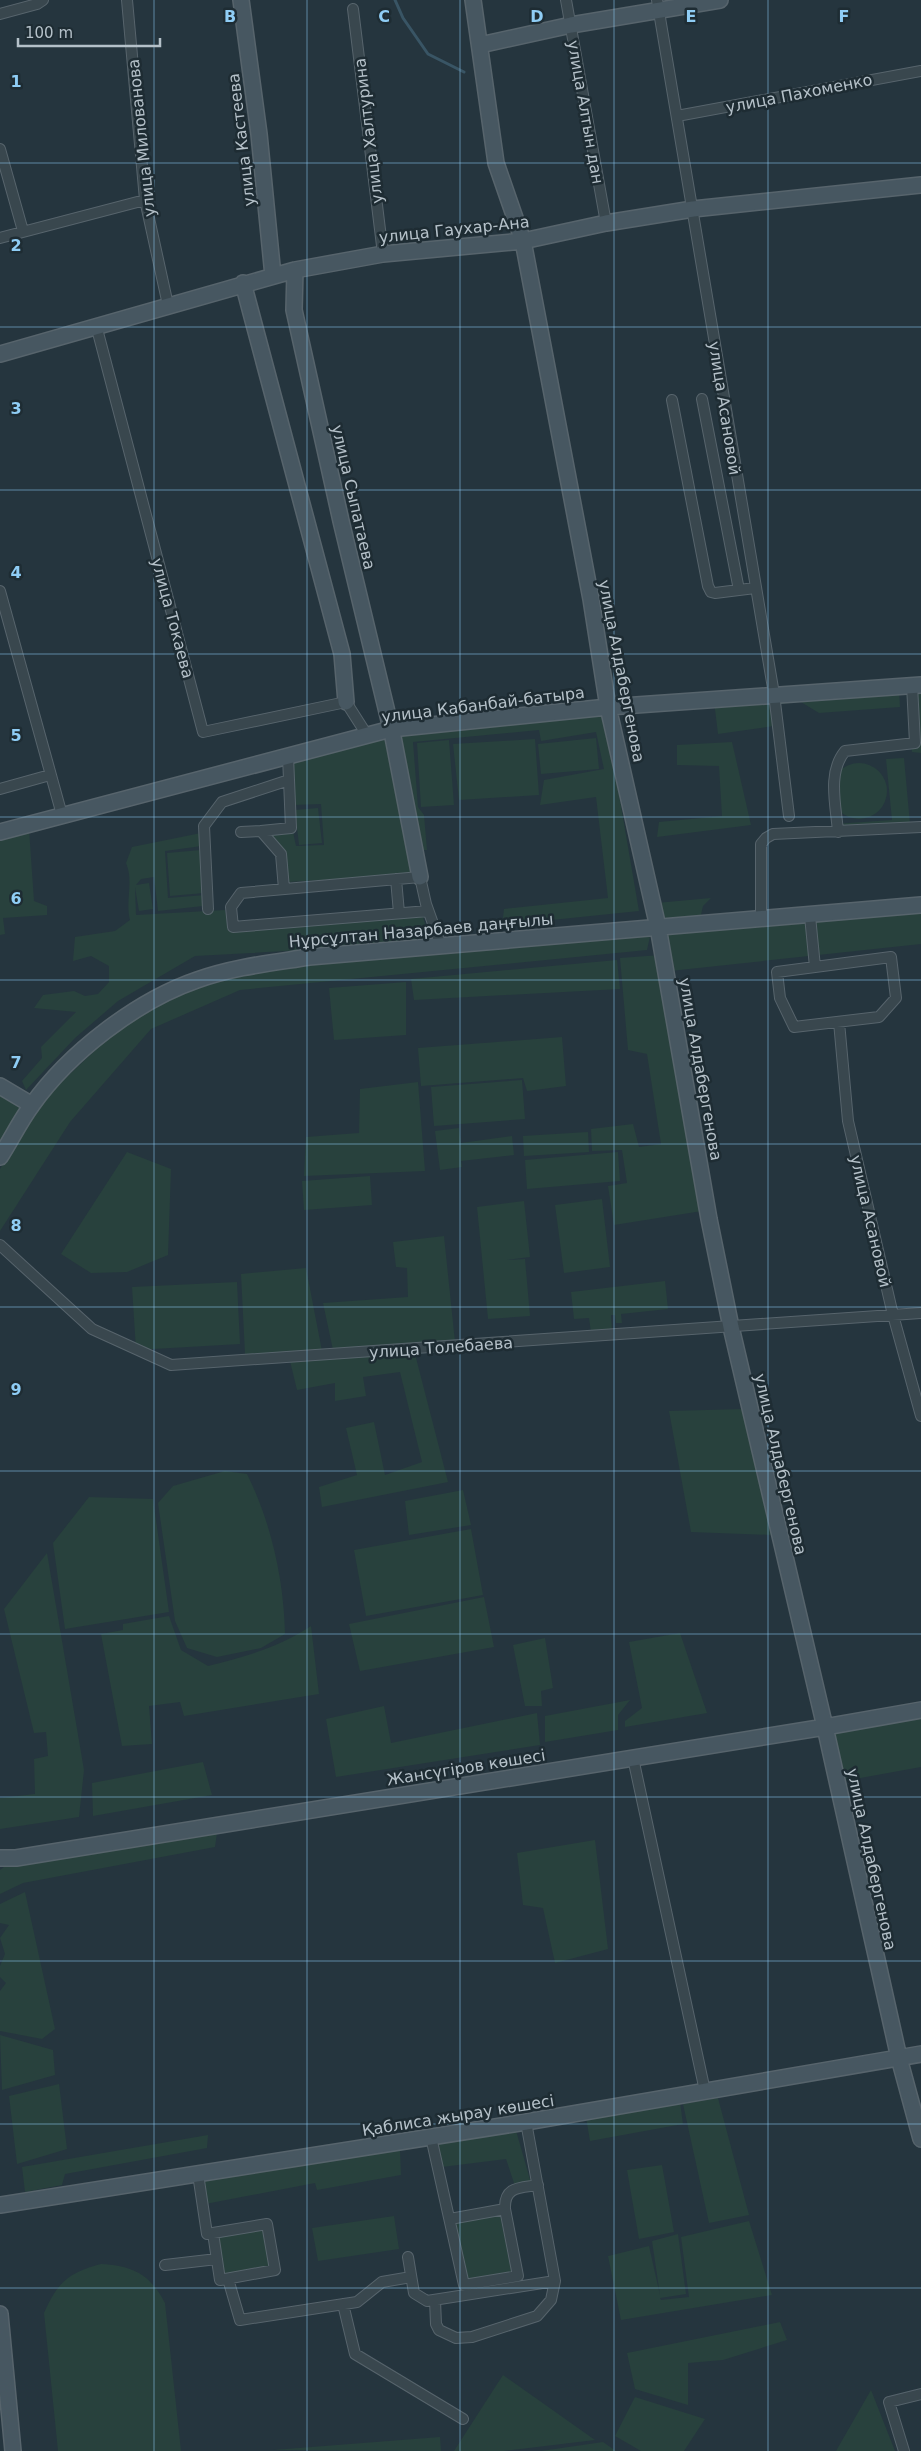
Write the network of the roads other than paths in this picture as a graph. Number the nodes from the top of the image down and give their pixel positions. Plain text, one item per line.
1 (43, 0) edge
2 (127, 0) edge
3 (241, 0) edge
4 (473, 0) edge
5 (566, 0) edge
6 (720, 0) edge
7 (658, 5) edge
8 (353, 9) dead end
9 (0, 14) edge
10 (570, 25) junction
11 (480, 45) junction
12 (921, 71) edge
13 (677, 116) junction
14 (0, 149) edge
15 (921, 185) edge
16 (145, 200) junction
17 (693, 209) junction
18 (606, 223) junction
19 (23, 231) junction
20 (0, 238) edge
21 (523, 241) junction
22 (383, 254) junction
23 (295, 270) junction
24 (273, 276) junction
25 (243, 283) junction
26 (168, 305) junction
27 (96, 325) junction
28 (0, 354) edge
29 (702, 399) dead end
30 (672, 400) dead end
31 (755, 588) junction
32 (739, 590) junction
33 (0, 591) edge
34 (916, 685) edge
35 (774, 694) junction
36 (346, 702) junction
37 (608, 707) junction
38 (391, 730) junction
39 (367, 736) junction
40 (918, 743) edge
41 (288, 756) junction
42 (50, 775) junction
43 (290, 780) junction
44 (0, 789) edge
45 (62, 815) junction
46 (789, 816) dead end
47 (921, 827) edge
48 (261, 830) junction
49 (0, 832) edge
50 (241, 832) dead end
51 (838, 832) junction
52 (420, 877) junction
53 (396, 879) junction
54 (284, 889) junction
55 (921, 905) edge
56 (208, 909) dead end
57 (428, 911) junction
58 (399, 913) junction
59 (810, 916) junction
60 (760, 919) junction
61 (658, 926) junction
62 (441, 946) junction
63 (816, 967) junction
64 (839, 1022) junction
65 (0, 1086) edge
66 (32, 1105) junction
67 (0, 1157) edge
68 (0, 1245) edge
69 (921, 1313) edge
70 (893, 1315) junction
71 (731, 1327) junction
72 (921, 1416) edge
73 (921, 1710) edge
74 (825, 1728) junction
75 (633, 1758) junction
76 (0, 1858) edge
77 (16, 1858) junction
78 (0, 1864) edge
79 (921, 2054) edge
80 (899, 2058) junction
81 (705, 2092) junction
82 (526, 2122) junction
83 (432, 2137) junction
84 (921, 2139) edge
85 (198, 2174) junction
86 (538, 2185) junction
87 (0, 2205) edge
88 (505, 2209) junction
89 (450, 2219) junction
90 (213, 2233) junction
91 (408, 2258) dead end
92 (216, 2259) junction
93 (165, 2265) dead end
94 (411, 2277) junction
95 (228, 2279) junction
96 (555, 2281) junction
97 (435, 2300) junction
98 (343, 2304) junction
99 (0, 2314) edge
100 (921, 2394) edge
101 (463, 2419) dead end
102 (13, 2451) edge
103 (904, 2451) edge

1 - 9 street
2 - 16 street, улица Милованова
3 - 24 street, улица Кастеева
4 - 11 street, улица Алдабергенова
5 - 10 street, улица Алтын дан
6 - 7 street
7 - 10 street
7 - 13 street, улица Асановой
8 - 22 street, улица Халтурина
10 - 11 street
10 - 18 street, улица Алтын дан
11 - 21 street, улица Алдабергенова
12 - 13 street, улица Пахоменко
13 - 17 street, улица Асановой
14 - 19 street
15 - 17 street, улица Гаухар-Ана
16 - 19 street
16 - 26 street, улица Милованова
17 - 18 street, улица Гаухар-Ана
17 - 31 street, улица Асановой
18 - 21 street, улица Гаухар-Ана
19 - 20 street
21 - 22 street, улица Гаухар-Ана
21 - 37 street, улица Алдабергенова
22 - 23 street, улица Гаухар-Ана
23 - 24 street, улица Гаухар-Ана
23 - 38 street, улица Сыпатаева
24 - 25 street, улица Гаухар-Ана
25 - 26 street, улица Гаухар-Ана
25 - 36 street
26 - 27 street, улица Гаухар-Ана
27 - 28 street, улица Гаухар-Ана
27 - 36 street, улица Токаева
29 - 32 street
30 - 32 street
31 - 32 street
31 - 35 street, улица Асановой
33 - 42 street
34 - 35 street, улица Кабанбай-батыра
34 - 40 street
35 - 37 street, улица Кабанбай-батыра
35 - 46 street, улица Асановой
36 - 39 street
37 - 38 street, улица Кабанбай-батыра
37 - 61 street, улица Алдабергенова
38 - 39 street, улица Кабанбай-батыра
38 - 52 street, улица Сыпатаева
39 - 41 street, улица Кабанбай-батыра
40 - 51 street
41 - 43 street
41 - 45 street, улица Кабанбай-батыра
42 - 44 street
42 - 45 street
43 - 48 street
43 - 56 street
45 - 49 street, улица Кабанбай-батыра
47 - 51 street
48 - 50 street
48 - 54 street
51 - 60 street
52 - 53 street
52 - 57 street
53 - 54 street
53 - 58 street
54 - 58 street
55 - 59 street, Нұрсұлтан Назарбаев даңғылы
57 - 58 street
57 - 62 street
59 - 60 street, Нұрсұлтан Назарбаев даңғылы
59 - 63 street
60 - 61 street, Нұрсұлтан Назарбаев даңғылы
61 - 62 street, Нұрсұлтан Назарбаев даңғылы
61 - 71 street, улица Алдабергенова
62 - 66 street, Нұрсұлтан Назарбаев даңғылы
63 - 64 street
63 - 64 street
64 - 70 street, улица Асановой
65 - 66 street
66 - 67 street, Нұрсұлтан Назарбаев даңғылы
68 - 71 street, улица Толебаева
69 - 70 street, улица Толебаева
70 - 71 street, улица Толебаева
70 - 72 street, улица Асановой
71 - 74 street, улица Алдабергенова
73 - 74 street, Жансүгіров көшесі
74 - 75 street, Жансүгіров көшесі
74 - 80 street, улица Алдабергенова
75 - 77 street, Жансүгіров көшесі
75 - 81 street
76 - 77 street
77 - 78 street
79 - 80 street, Қаблиса жырау көшесі
80 - 81 street, Қаблиса жырау көшесі
80 - 84 street, улица Алдабергенова
81 - 82 street, Қаблиса жырау көшесі
82 - 83 street, Қаблиса жырау көшесі
82 - 86 street
83 - 85 street, Қаблиса жырау көшесі
83 - 89 street
85 - 87 street, Қаблиса жырау көшесі
85 - 90 street
86 - 88 street
86 - 96 street
88 - 89 street
88 - 89 street
90 - 92 street
90 - 95 street
91 - 94 street
92 - 93 street
92 - 95 street
94 - 97 street
94 - 98 street
95 - 98 street
96 - 97 street
96 - 97 street
98 - 101 street
99 - 102 street
100 - 103 street

